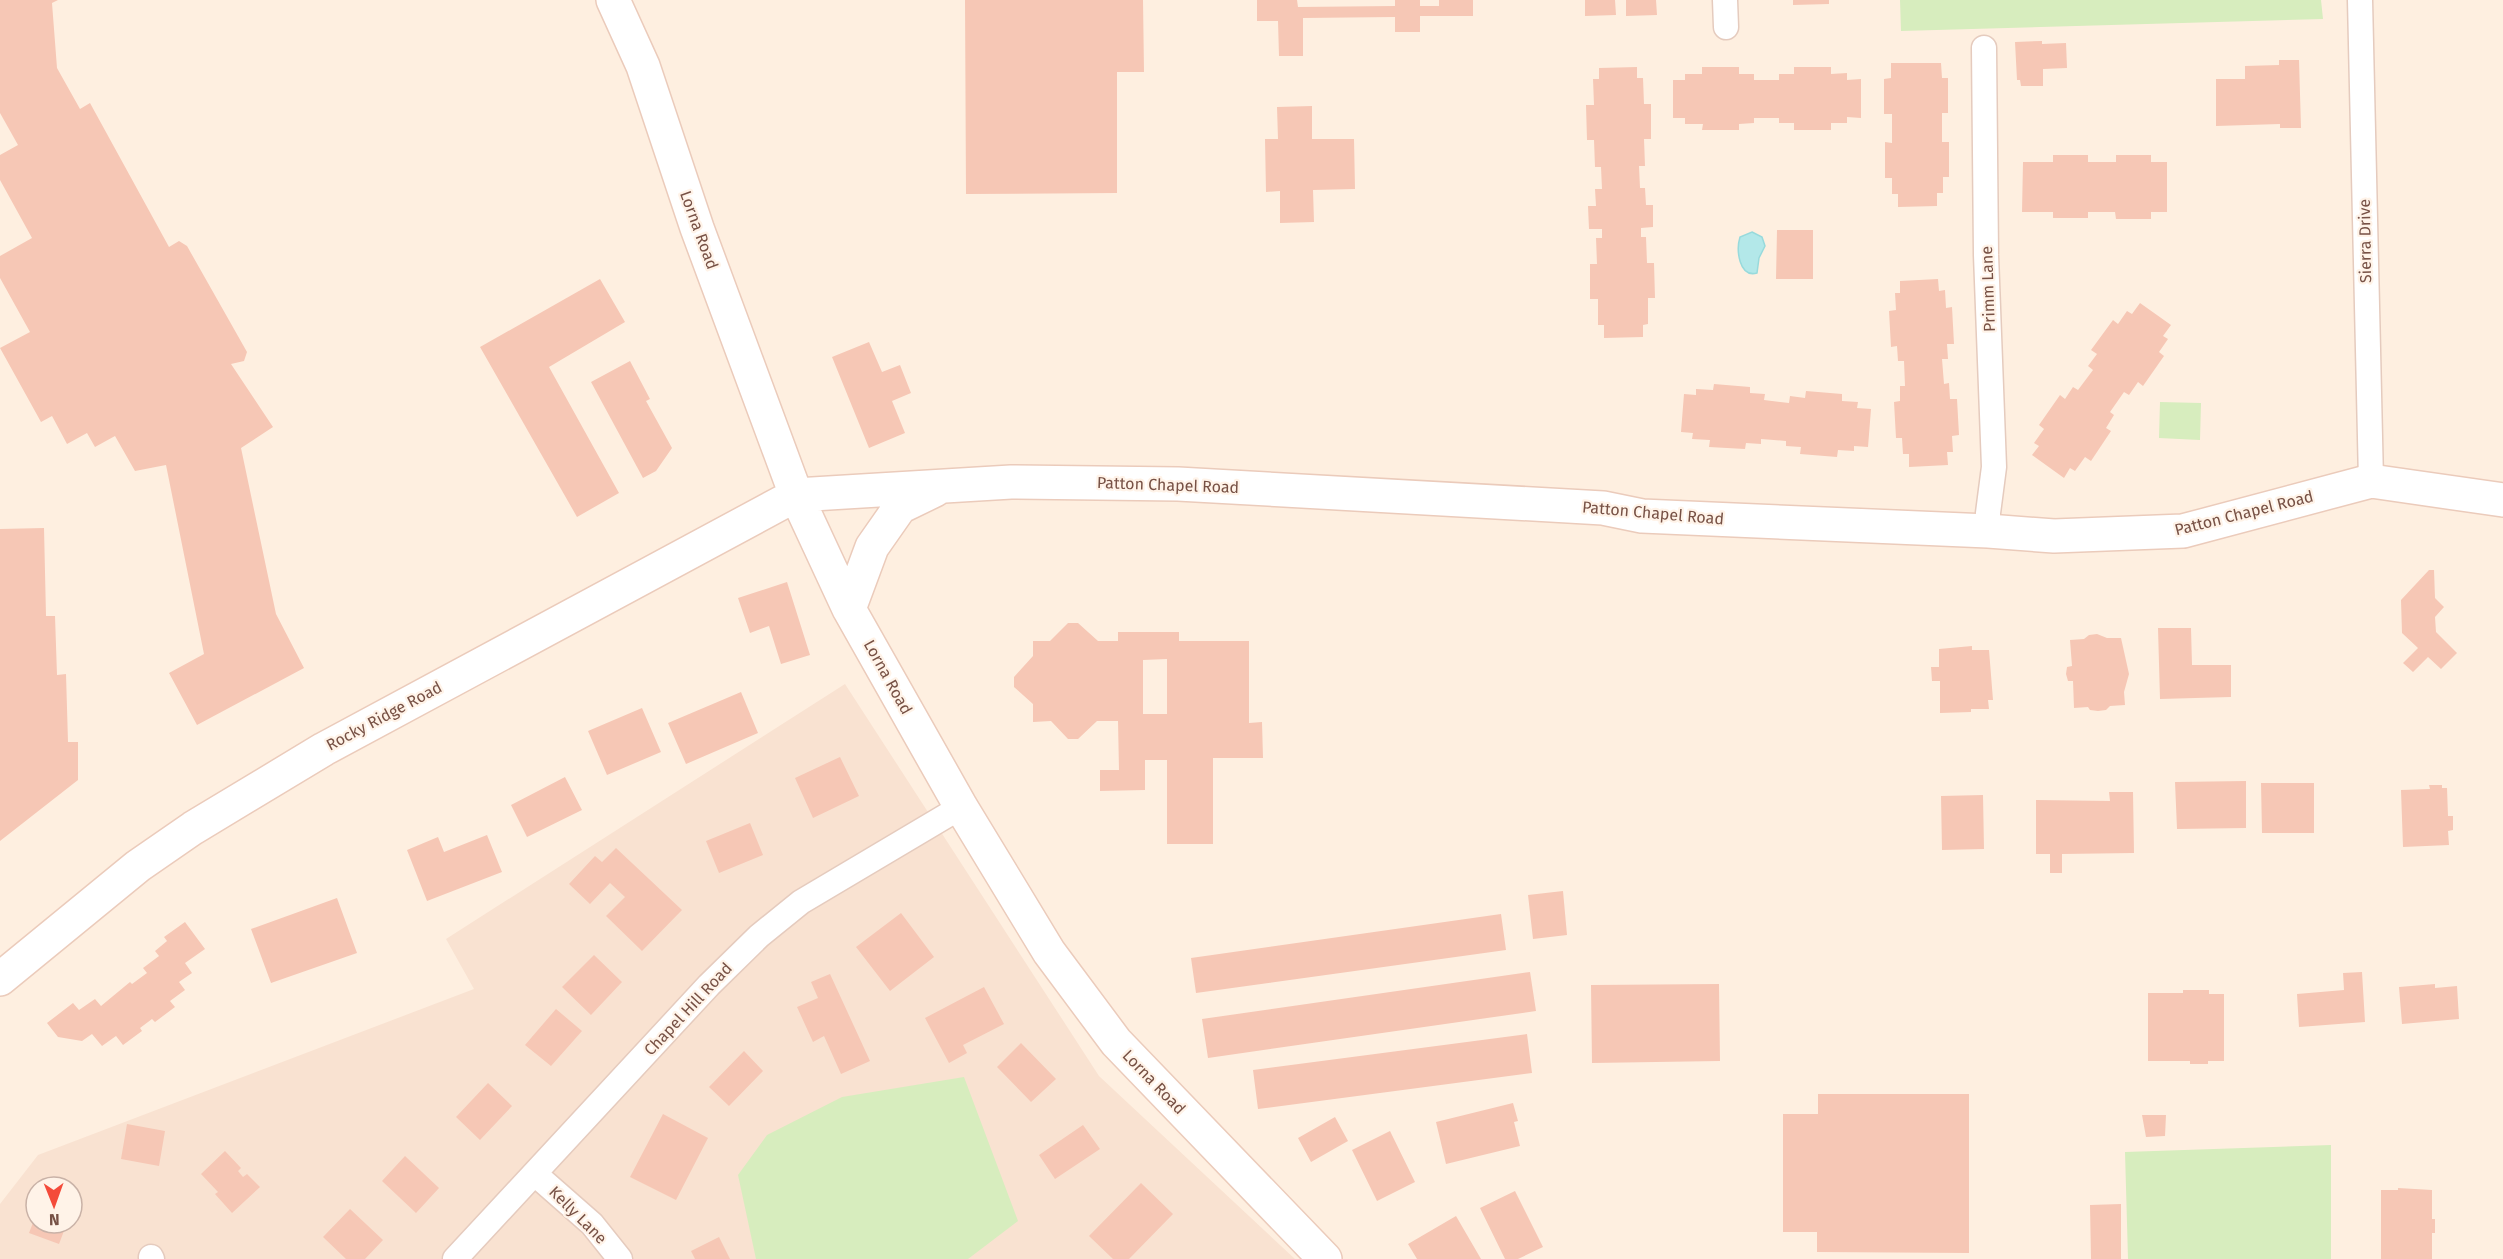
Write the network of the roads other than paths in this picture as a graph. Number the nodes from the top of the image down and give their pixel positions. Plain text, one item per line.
1 (613, 0) edge
2 (1725, 0) edge
3 (2360, 0) edge
4 (1726, 27) dead end
5 (1984, 48) dead end
6 (2371, 481) junction
7 (941, 487) junction
8 (796, 495) junction
9 (2503, 500) edge
10 (1988, 531) junction
11 (849, 609) junction
12 (961, 807) junction
13 (0, 979) edge
14 (535, 1174) junction
15 (455, 1259) edge
16 (620, 1259) edge
17 (1325, 1259) edge

1 - 8 main road, Lorna Road
2 - 4 street
3 - 6 street, Sierra Drive
5 - 10 street, Primm Lane
6 - 9 main road, Patton Chapel Road
6 - 10 main road, Patton Chapel Road
7 - 8 main road, Patton Chapel Road
7 - 10 main road, Patton Chapel Road
7 - 11 main road
8 - 11 main road, Lorna Road
8 - 13 main road, Rocky Ridge Road
11 - 12 main road, Lorna Road
12 - 14 street, Chapel Hill Road
12 - 17 main road, Lorna Road
14 - 15 street, Chapel Hill Road
14 - 16 street, Kelly Lane

